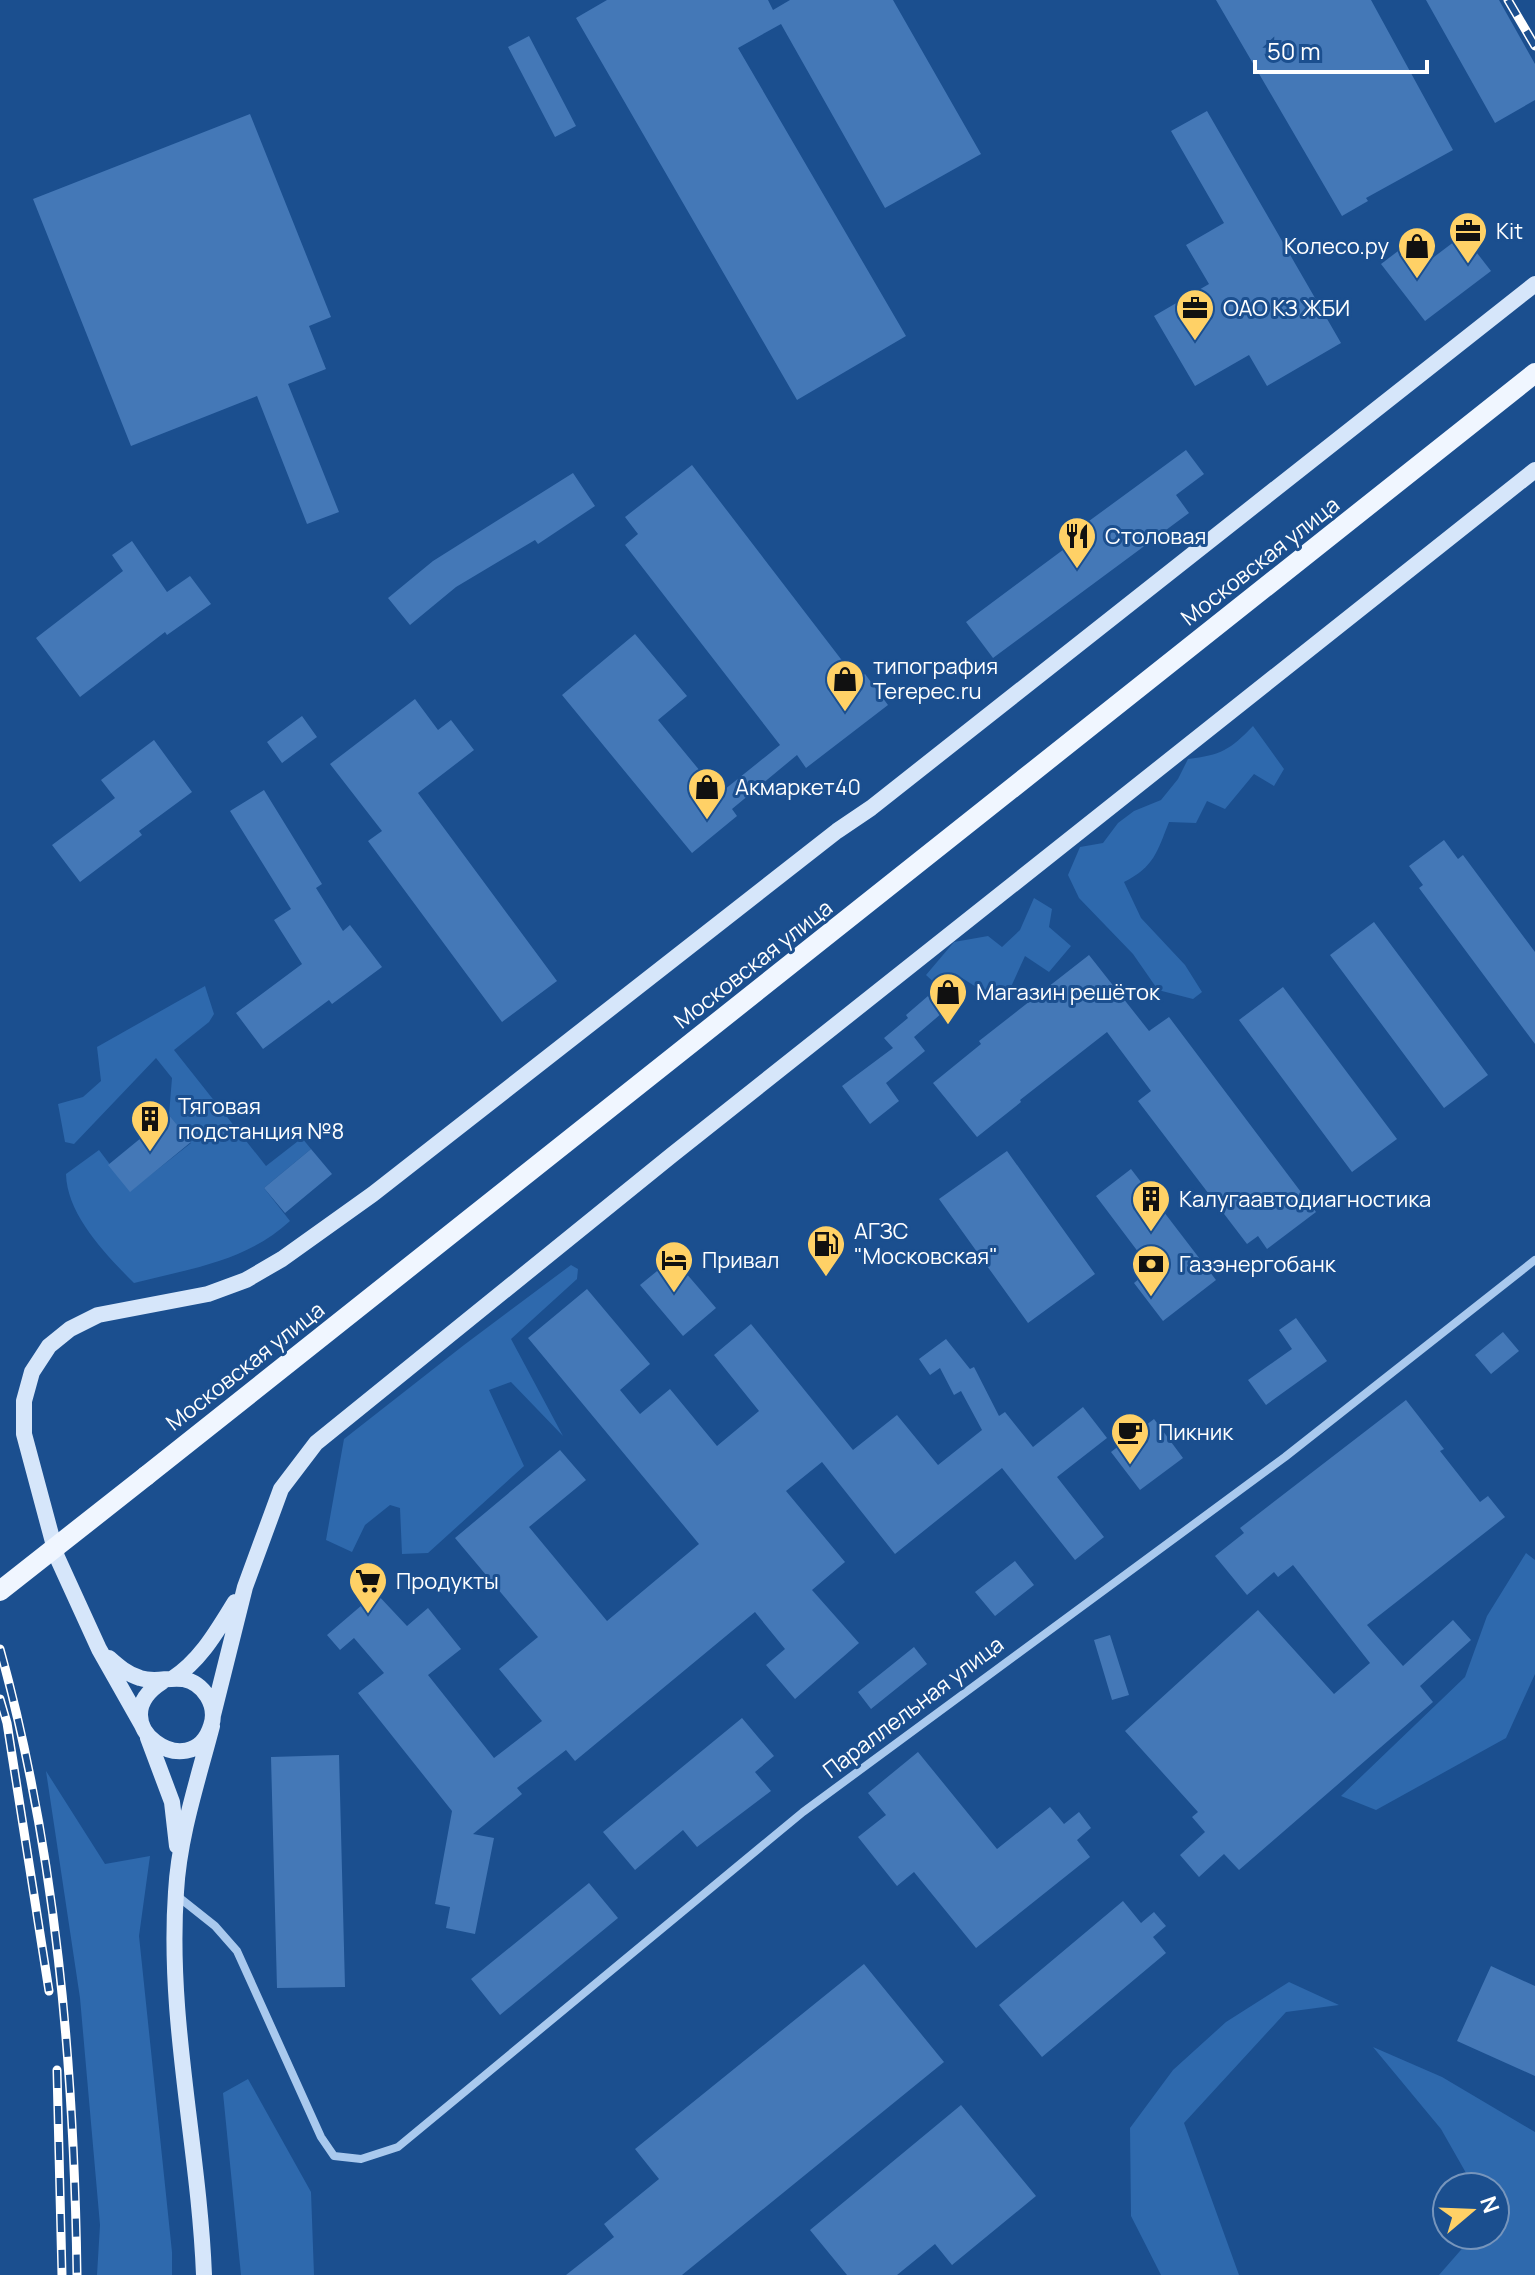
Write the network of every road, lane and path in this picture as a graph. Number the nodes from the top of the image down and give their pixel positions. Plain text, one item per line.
1 (1535, 284) edge
2 (1535, 373) edge
3 (1535, 470) edge
4 (1535, 1260) edge
5 (245, 1587) junction
6 (0, 1591) edge
7 (99, 1649) junction
8 (167, 1681) junction
9 (212, 1720) junction
10 (144, 1730) junction
11 (178, 1863) junction
12 (175, 1895) junction
13 (204, 2275) edge

1 - 7 main road
2 - 6 main road, Московская улица, bridge
3 - 5 main road
4 - 12 street, Параллельная улица
5 - 8 main road
5 - 9 main road
7 - 8 main road
7 - 10 main road
8 - 9 main road
8 - 10 main road
9 - 10 main road
9 - 11 main road
10 - 11 main road
11 - 12 main road
12 - 13 main road

